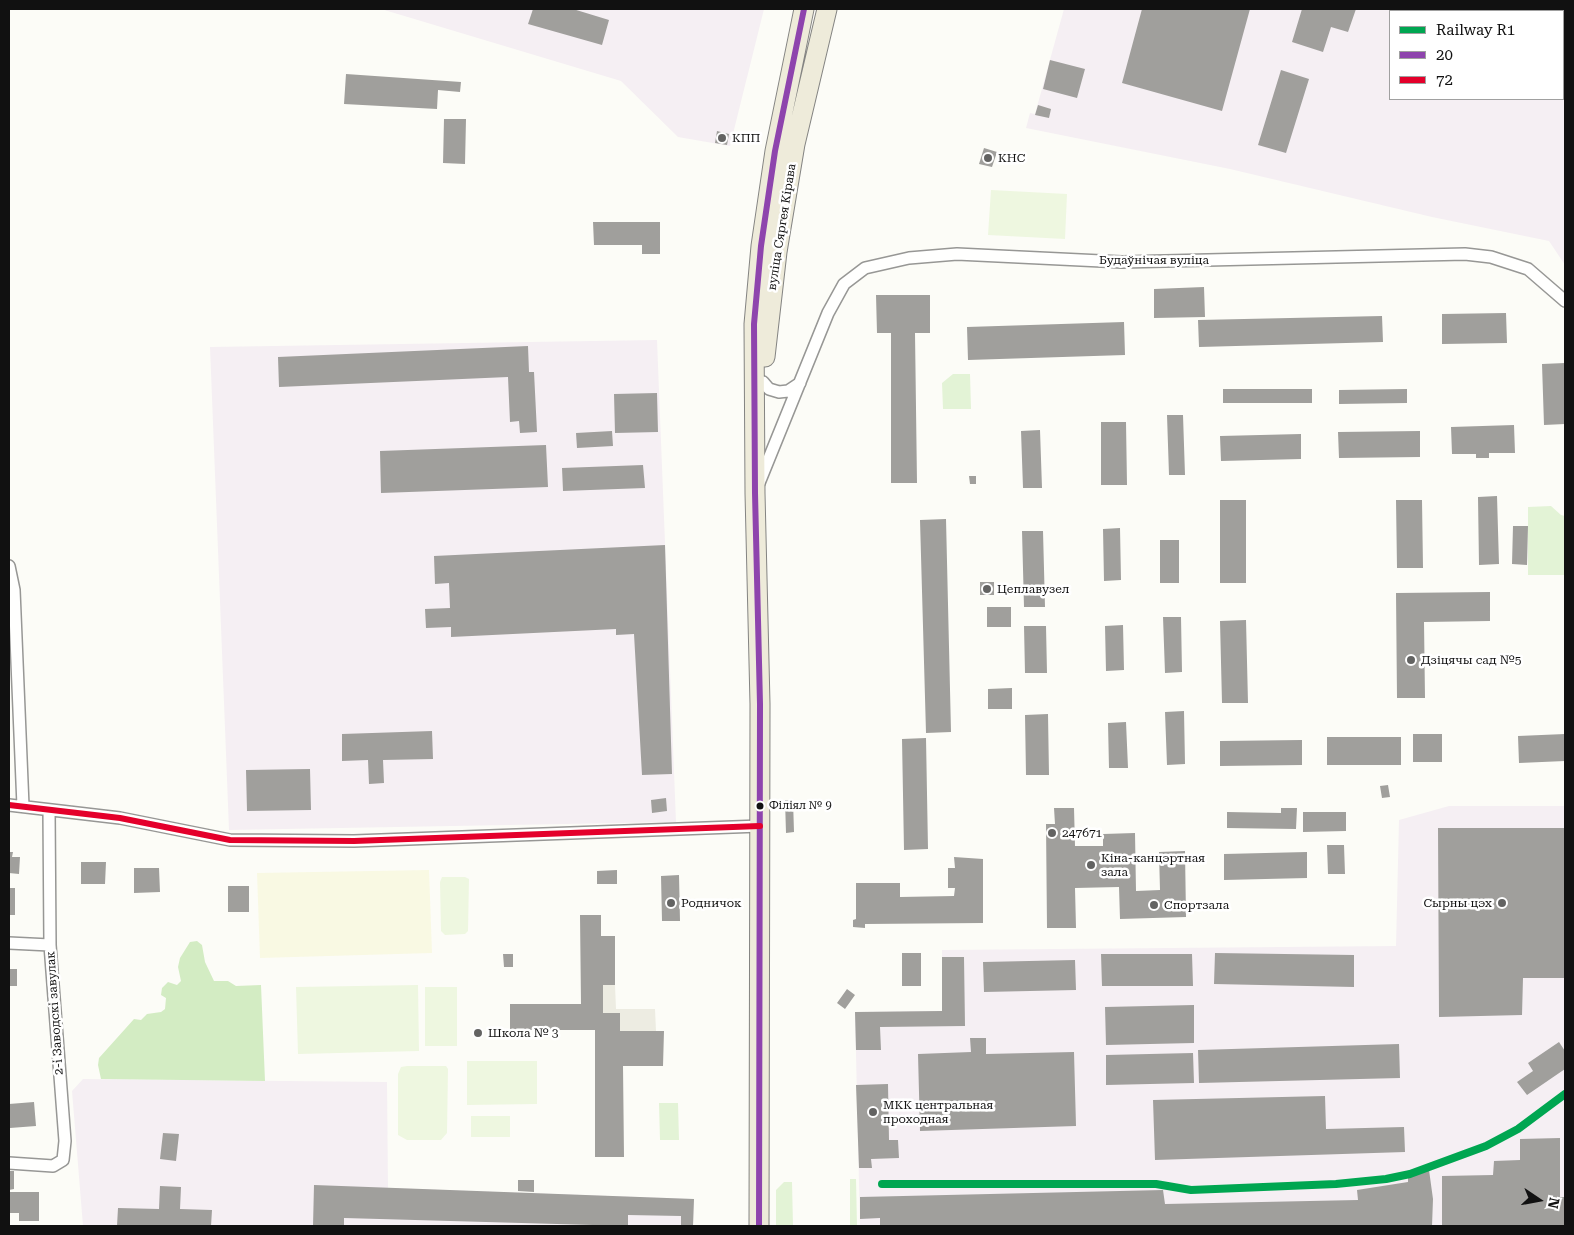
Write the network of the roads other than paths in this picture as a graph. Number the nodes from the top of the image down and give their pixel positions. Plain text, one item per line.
1 (804, 9) edge
2 (827, 9) edge
3 (1565, 301) edge
4 (763, 382) junction
5 (800, 383) junction
6 (774, 444) junction
7 (755, 447) junction
8 (755, 494) junction
9 (9, 566) edge
10 (9, 805) edge
11 (23, 806) junction
12 (49, 810) junction
13 (760, 826) junction
14 (9, 943) edge
15 (50, 945) junction
16 (9, 1163) edge
17 (759, 1226) edge

1 - 7 main road, вуліца Сяргея Кірава
2 - 4 main road, вуліца Сяргея Кірава
3 - 5 street, Будаўнічая вуліца
4 - 5 street
4 - 7 main road, вуліца Сяргея Кірава
5 - 6 street, Будаўнічая вуліца
6 - 7 street
6 - 8 street, Будаўнічая вуліца
7 - 8 main road, вуліца Сяргея Кірава
8 - 13 main road, вуліца Сяргея Кірава
9 - 11 street
10 - 11 street
11 - 12 street
12 - 13 street
12 - 15 street, 2-і Заводскі завулак
13 - 17 main road, вуліца Сяргея Кірава
14 - 15 street
15 - 16 street, 2-і Заводскі завулак

